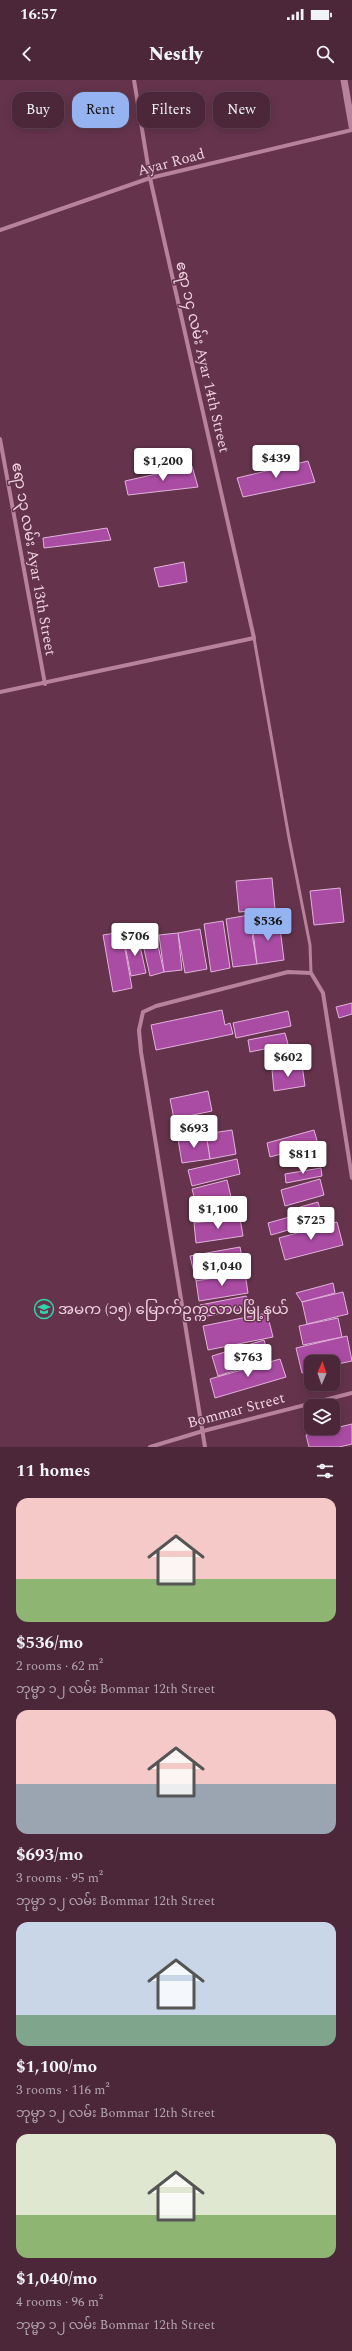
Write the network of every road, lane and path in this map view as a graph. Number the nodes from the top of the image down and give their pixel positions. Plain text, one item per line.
1 (134, 80) edge
2 (344, 80) edge
3 (352, 126) edge
4 (352, 130) edge
5 (150, 178) junction
6 (0, 230) edge
7 (0, 439) edge
8 (254, 638) junction
9 (45, 684) junction
10 (0, 692) edge
11 (311, 973) junction
12 (352, 1178) edge
13 (352, 1393) edge
14 (202, 1431) junction
15 (150, 1447) edge
16 (205, 1447) edge

1 - 5 street, ဧရာ ၁၄ လမ်း Ayar 14th Street
2 - 3 street
4 - 5 street, Ayar Road
5 - 6 street, Ayar Road
5 - 8 street, ဧရာ ၁၄ လမ်း Ayar 14th Street
7 - 9 street, ဧရာ ၁၃ လမ်း Ayar 13th Street
8 - 9 street
8 - 11 lane
9 - 10 street
11 - 12 street
11 - 14 street
13 - 14 street, Bommar Street
14 - 15 street, Bommar Street
14 - 16 street

